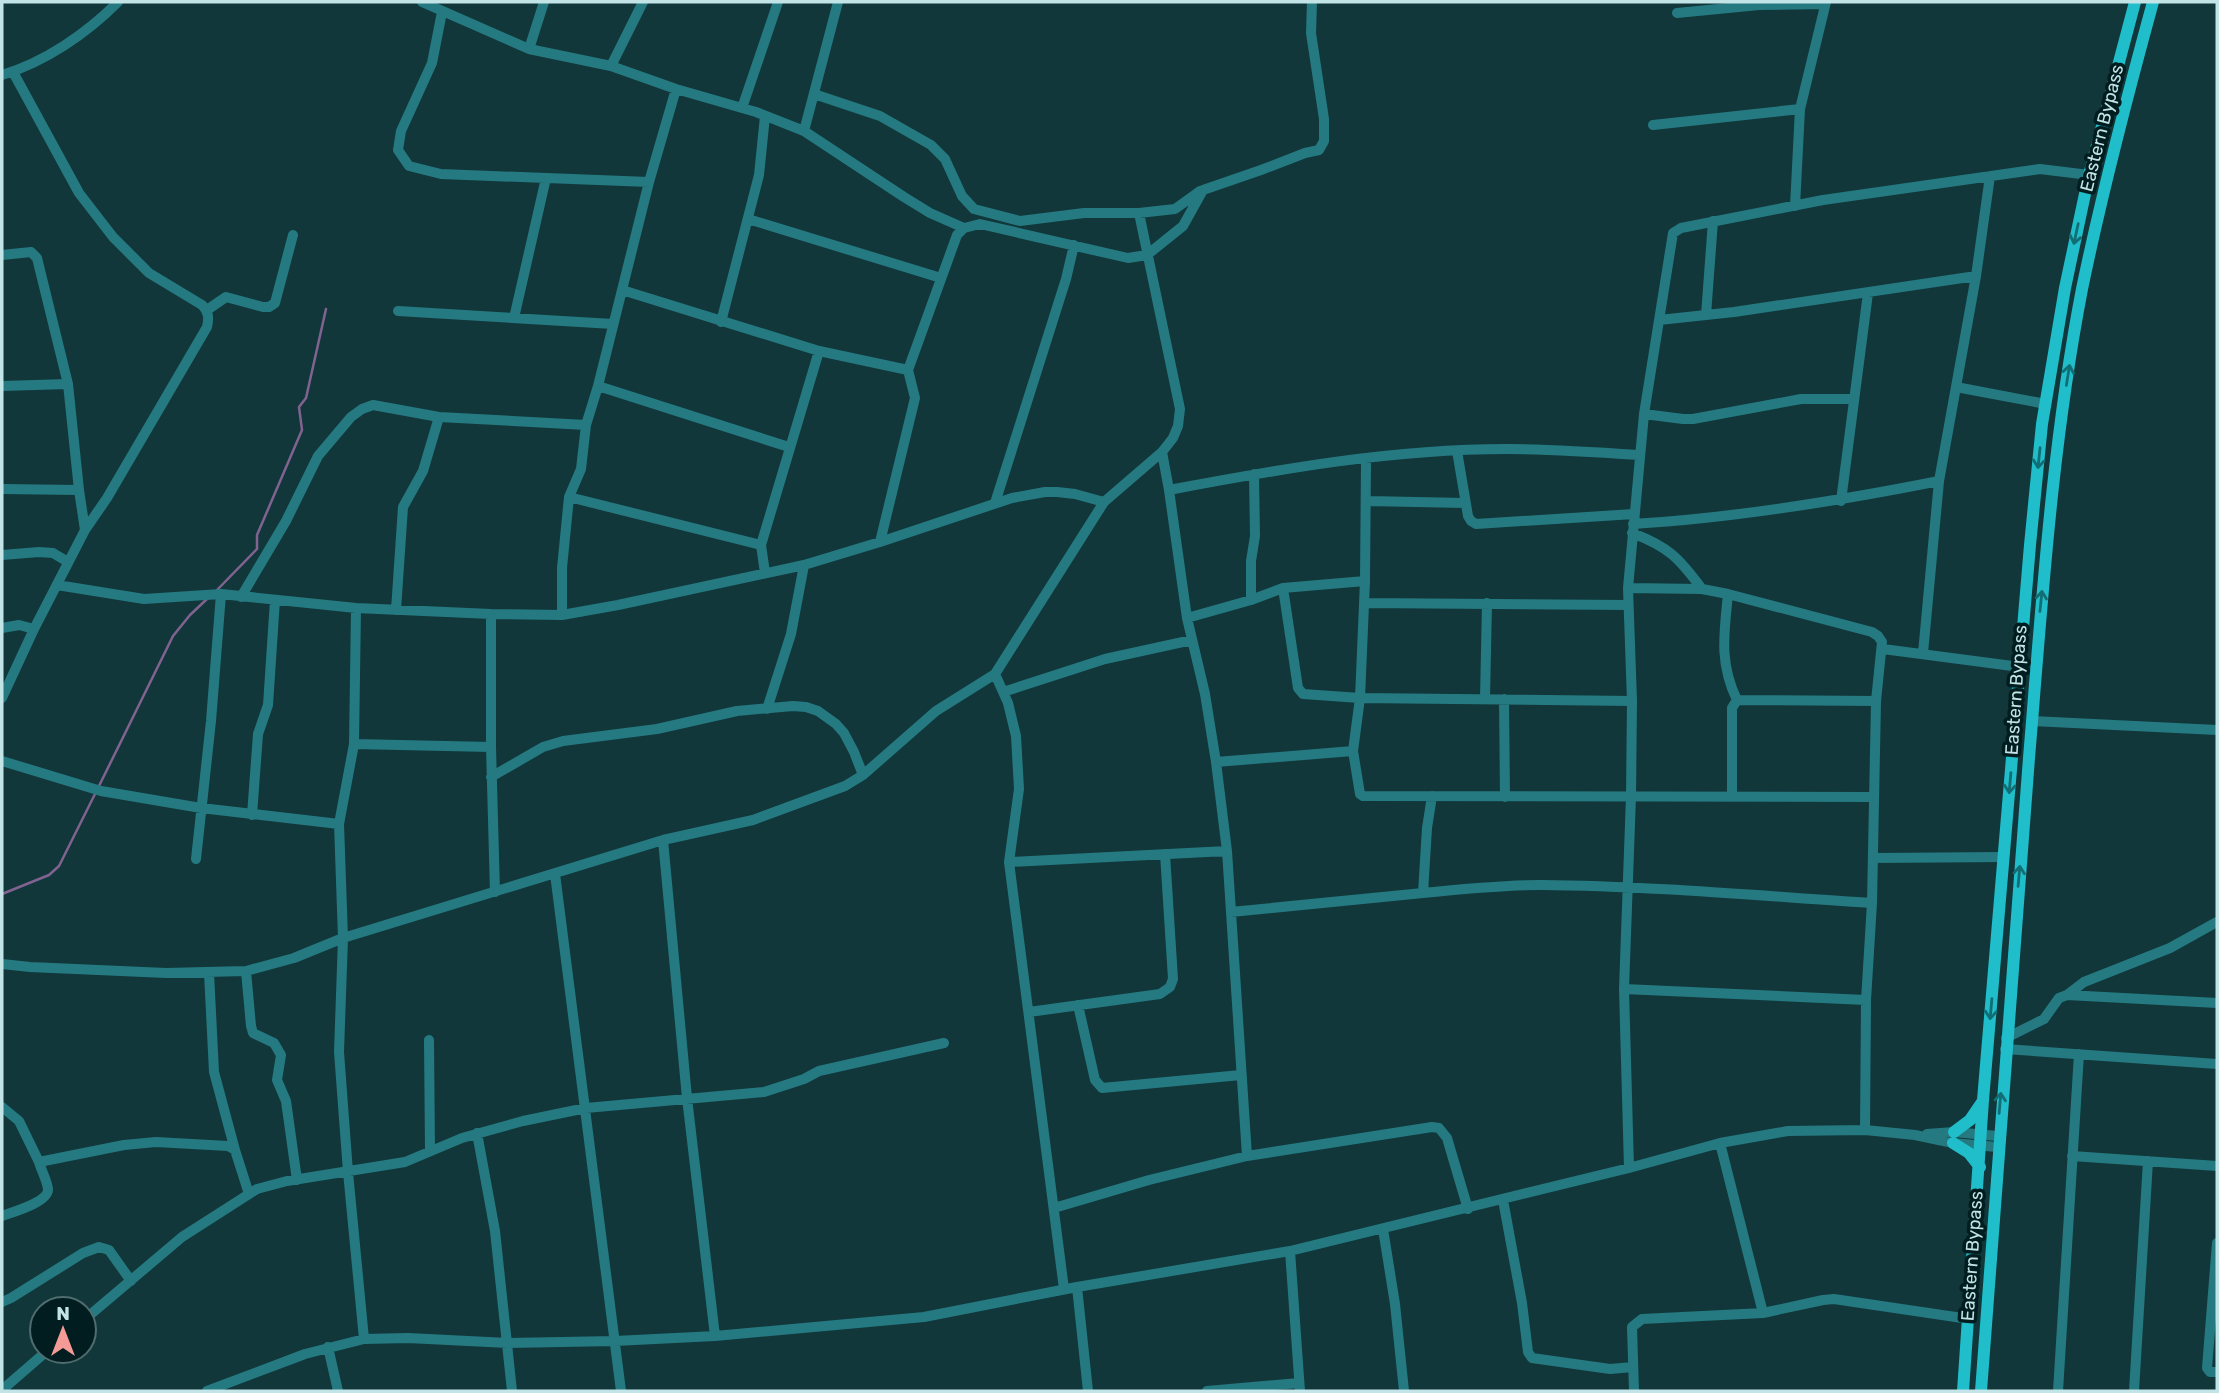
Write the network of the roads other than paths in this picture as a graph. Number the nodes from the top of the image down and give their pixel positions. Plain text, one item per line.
1 (118, 2) edge
2 (422, 2) edge
3 (544, 2) edge
4 (643, 2) edge
5 (778, 2) edge
6 (838, 2) edge
7 (1312, 2) edge
8 (2135, 2) edge
9 (2153, 2) edge
10 (1826, 3) edge
11 (442, 12) junction
12 (1677, 13) dead end
13 (529, 49) junction
14 (611, 66) junction
15 (7, 74) edge
16 (676, 89) junction
17 (814, 94) junction
18 (742, 108) junction
19 (1800, 109) junction
20 (765, 116) junction
21 (1653, 125) dead end
22 (804, 131) junction
23 (2089, 175) junction
24 (1990, 176) junction
25 (546, 178) junction
26 (649, 182) junction
27 (1203, 190) junction
28 (1795, 206) junction
29 (1139, 213) junction
30 (748, 219) junction
31 (1713, 221) junction
32 (964, 228) junction
33 (293, 235) dead end
34 (1074, 245) junction
35 (2, 255) edge
36 (1147, 256) junction
37 (1976, 276) junction
38 (941, 278) junction
39 (622, 290) junction
40 (1868, 293) junction
41 (207, 310) junction
42 (398, 311) dead end
43 (1706, 315) junction
44 (513, 318) junction
45 (1659, 320) junction
46 (721, 322) junction
47 (613, 324) junction
48 (819, 351) junction
49 (908, 370) junction
50 (68, 384) junction
51 (2, 386) edge
52 (598, 386) junction
53 (1956, 387) junction
54 (1854, 399) junction
55 (2046, 404) junction
56 (1644, 414) junction
57 (439, 417) junction
58 (586, 425) junction
59 (789, 447) junction
60 (1457, 451) junction
61 (1162, 452) junction
62 (1639, 455) junction
63 (1366, 459) junction
64 (1254, 474) junction
65 (1940, 481) junction
66 (2, 489) edge
67 (79, 490) junction
68 (1169, 490) junction
69 (569, 497) junction
70 (1367, 501) junction
71 (1841, 501) junction
72 (1104, 502) junction
73 (995, 503) junction
74 (1465, 503) junction
75 (1633, 524) junction
76 (85, 530) junction
77 (880, 542) junction
78 (761, 545) junction
79 (2, 555) edge
80 (68, 562) junction
81 (804, 565) junction
82 (765, 573) junction
83 (1365, 581) junction
84 (57, 585) junction
85 (1283, 588) junction
86 (1628, 588) junction
87 (1702, 589) junction
88 (215, 594) junction
89 (1728, 594) junction
90 (241, 597) junction
91 (275, 600) junction
92 (1251, 600) junction
93 (1364, 603) junction
94 (1487, 603) junction
95 (1628, 605) junction
96 (356, 608) junction
97 (396, 610) junction
98 (491, 614) junction
99 (562, 615) junction
100 (1187, 618) junction
101 (2, 628) edge
102 (34, 629) junction
103 (1192, 640) junction
104 (1882, 649) junction
105 (1923, 653) junction
106 (2020, 667) junction
107 (995, 674) junction
108 (1003, 692) junction
109 (2, 698) edge
110 (1360, 698) junction
111 (1485, 698) junction
112 (1504, 699) junction
113 (1737, 700) junction
114 (1632, 701) junction
115 (1876, 701) junction
116 (767, 709) junction
117 (2032, 721) junction
118 (2217, 730) edge
119 (354, 744) junction
120 (491, 747) junction
121 (1353, 751) junction
122 (2, 761) edge
123 (1216, 762) junction
124 (863, 775) junction
125 (491, 777) junction
126 (1432, 796) junction
127 (1631, 796) junction
128 (1732, 796) junction
129 (1505, 797) junction
130 (1874, 797) junction
131 (201, 808) junction
132 (252, 815) junction
133 (340, 824) junction
134 (663, 840) junction
135 (1227, 850) junction
136 (1165, 854) junction
137 (2004, 857) junction
138 (1873, 858) junction
139 (196, 859) dead end
140 (1009, 862) junction
141 (555, 874) junction
142 (1627, 888) junction
143 (495, 892) junction
144 (1423, 893) junction
145 (1872, 903) junction
146 (1231, 912) junction
147 (2217, 922) edge
148 (343, 938) junction
149 (2, 964) edge
150 (246, 971) junction
151 (209, 973) junction
152 (1623, 989) junction
153 (2067, 995) junction
154 (1866, 1000) junction
155 (2217, 1003) edge
156 (1077, 1005) junction
157 (1029, 1012) junction
158 (429, 1040) dead end
159 (944, 1043) dead end
160 (2006, 1043) junction
161 (2078, 1054) junction
162 (2217, 1064) edge
163 (1241, 1075) junction
164 (687, 1098) junction
165 (1983, 1100) junction
166 (2, 1107) edge
167 (586, 1108) junction
168 (1866, 1130) junction
169 (477, 1133) junction
170 (1954, 1138) junction
171 (1982, 1140) junction
172 (1997, 1142) junction
173 (1720, 1143) junction
174 (235, 1150) junction
175 (430, 1151) junction
176 (1247, 1156) junction
177 (2072, 1156) junction
178 (2148, 1161) junction
179 (38, 1162) junction
180 (2217, 1166) edge
181 (1980, 1167) junction
182 (1629, 1168) junction
183 (348, 1172) junction
184 (297, 1180) junction
185 (249, 1194) junction
186 (1503, 1200) junction
187 (1054, 1208) junction
188 (1468, 1209) junction
189 (2, 1216) edge
190 (1383, 1229) junction
191 (2217, 1243) edge
192 (1290, 1251) junction
193 (131, 1281) junction
194 (1077, 1287) junction
195 (1064, 1289) junction
196 (2, 1302) edge
197 (98, 1308) edge
198 (1763, 1313) junction
199 (1969, 1319) junction
200 (715, 1336) junction
201 (364, 1339) junction
202 (615, 1341) junction
203 (508, 1343) junction
204 (328, 1347) junction
205 (31, 1365) edge
206 (1633, 1367) junction
207 (2217, 1372) edge
208 (1300, 1387) edge
209 (2, 1390) edge
210 (207, 1391) edge
211 (338, 1391) edge
212 (512, 1391) edge
213 (621, 1391) edge
214 (1087, 1391) edge
215 (1208, 1391) edge
216 (1404, 1391) edge
217 (1634, 1391) edge
218 (1963, 1391) edge
219 (1980, 1391) edge
220 (2058, 1391) edge
221 (2134, 1391) edge

1 - 15 street
2 - 11 street
3 - 13 street
4 - 14 street
5 - 18 street
6 - 17 street
7 - 27 street
8 - 23 main road, Eastern Bypass
117 -> 9 main road, Eastern Bypass
10 - 12 street
10 - 19 street
11 - 13 street
11 - 25 street
13 - 14 street
14 - 16 street
15 - 41 street
16 - 18 street
16 - 26 street
17 - 22 street
17 - 29 street
18 - 20 street
19 - 21 street
19 - 28 street
20 - 22 street
20 - 30 street
22 - 32 street
23 - 24 street
23 -> 55 main road, Eastern Bypass
24 - 28 street
24 - 37 street
25 - 26 street
25 - 44 street
26 - 39 street
27 - 29 street
27 - 36 street
28 - 31 street
29 - 36 street
30 - 38 street
30 - 46 street
31 - 43 street
31 - 45 street
32 - 34 street
32 - 38 street
33 - 41 street
34 - 36 street
34 - 73 street
35 - 50 street
36 - 61 street
37 - 40 street
37 - 53 street
38 - 49 street
39 - 46 street
39 - 47 street
40 - 43 street
40 - 54 street
41 - 76 street
42 - 44 street
43 - 45 street
44 - 47 street
45 - 56 street
46 - 48 street
47 - 52 street
48 - 49 street
48 - 59 street
49 - 77 street
50 - 51 street
50 - 67 street
52 - 58 street
52 - 59 street
53 - 55 street
53 - 65 street
54 - 56 street
54 - 71 street
55 -> 106 main road, Eastern Bypass
56 - 62 street
57 - 58 street
57 - 90 street
57 - 97 street
58 - 69 street
59 - 78 street
60 - 62 street
60 - 63 street
60 - 74 street
61 - 68 street
61 - 72 street
62 - 75 street
63 - 64 street
63 - 70 street
64 - 68 street
64 - 92 street
65 - 71 street
65 - 105 street
66 - 67 street
67 - 76 street
68 - 100 street
69 - 78 street
69 - 99 street
70 - 74 street
70 - 83 street
71 - 75 street
72 - 73 street
72 - 107 street
73 - 77 street
74 - 75 street
75 - 86 street
75 - 87 street
76 - 80 street
77 - 81 street
78 - 82 street
79 - 80 street
80 - 84 street
81 - 82 street
81 - 116 street
82 - 99 street
83 - 85 street
83 - 93 street
84 - 88 street
84 - 102 street
85 - 92 street
85 - 110 street
86 - 87 street
86 - 95 street
87 - 89 street
88 - 90 street
88 - 131 street
89 - 104 street
89 - 113 street
90 - 91 street
91 - 96 street
91 - 132 street
92 - 100 street
93 - 94 street
93 - 110 street
94 - 95 street
94 - 111 street
95 - 114 street
96 - 97 street
96 - 119 street
97 - 98 street
98 - 99 street
98 - 120 street
100 - 103 street
101 - 102 street
102 - 109 street
103 - 108 street
103 - 123 street
104 - 105 street
104 - 115 street
105 - 106 street
106 -> 137 main road, Eastern Bypass
107 - 108 street
107 - 124 street
108 - 140 street
110 - 111 street
110 - 121 street
111 - 112 street
112 - 114 street
112 - 129 street
113 - 115 street
113 - 128 street
114 - 127 street
115 - 130 street
116 - 124 street
116 - 125 street
117 - 118 street
160 -> 117 main road, Eastern Bypass
119 - 120 street
119 - 133 street
120 - 125 street
121 - 123 street
121 - 126 street
122 - 131 street
123 - 135 street
124 - 134 street
125 - 143 street
126 - 129 street
126 - 144 street
127 - 128 street
127 - 129 street
127 - 142 street
128 - 130 street
130 - 138 street
131 - 132 street
131 - 139 street
132 - 133 street
133 - 148 street
134 - 141 street
134 - 164 street
135 - 136 street
135 - 146 street
136 - 140 street
136 - 156 street
137 - 138 street
137 -> 165 main road, Eastern Bypass
138 - 145 street
140 - 157 street
141 - 143 street
141 - 167 street
142 - 144 street
142 - 145 street
142 - 152 street
143 - 148 street
144 - 146 street
145 - 154 street
146 - 163 street
147 - 153 street
148 - 150 street
148 - 183 street
149 - 151 street
150 - 151 street
150 - 184 street
151 - 174 street
152 - 154 street
152 - 182 street
153 - 155 street
153 - 160 street
154 - 168 street
156 - 157 street
156 - 163 street
157 - 187 street
158 - 175 street
159 - 164 street
160 - 161 street
172 -> 160 main road, Eastern Bypass
161 - 162 street
161 - 177 street
163 - 176 street
164 - 167 street
164 - 200 street
165 - 170 main road
165 - 171 main road, Eastern Bypass
166 - 179 street
167 - 169 street
167 - 202 street
168 - 170 street
168 - 173 street
169 - 175 street
169 - 203 street
170 - 171 street
170 - 181 main road
171 - 172 street
171 - 181 main road, Eastern Bypass
172 - 219 main road, Eastern Bypass
173 - 182 street
173 - 198 street
174 - 179 street
174 - 185 street
175 - 183 street
176 - 187 street
176 - 188 street
177 - 178 street
177 - 220 street
178 - 180 street
178 - 221 street
179 - 189 street
181 - 199 main road, Eastern Bypass
182 - 186 street
183 - 184 street
183 - 201 street
184 - 185 street
185 - 193 street
186 - 188 street
186 - 206 street
187 - 195 street
188 - 190 street
190 - 192 street
190 - 216 street
191 - 207 street
192 - 194 street
192 - 208 street
193 - 196 street
193 - 197 street
194 - 195 street
194 - 214 street
195 - 200 street
198 - 199 street
198 - 206 street
199 - 218 main road, Eastern Bypass
200 - 202 street
201 - 203 street
201 - 204 street
202 - 203 street
202 - 213 street
203 - 212 street
204 - 210 street
204 - 211 street
205 - 209 street
206 - 217 street
208 - 215 street

